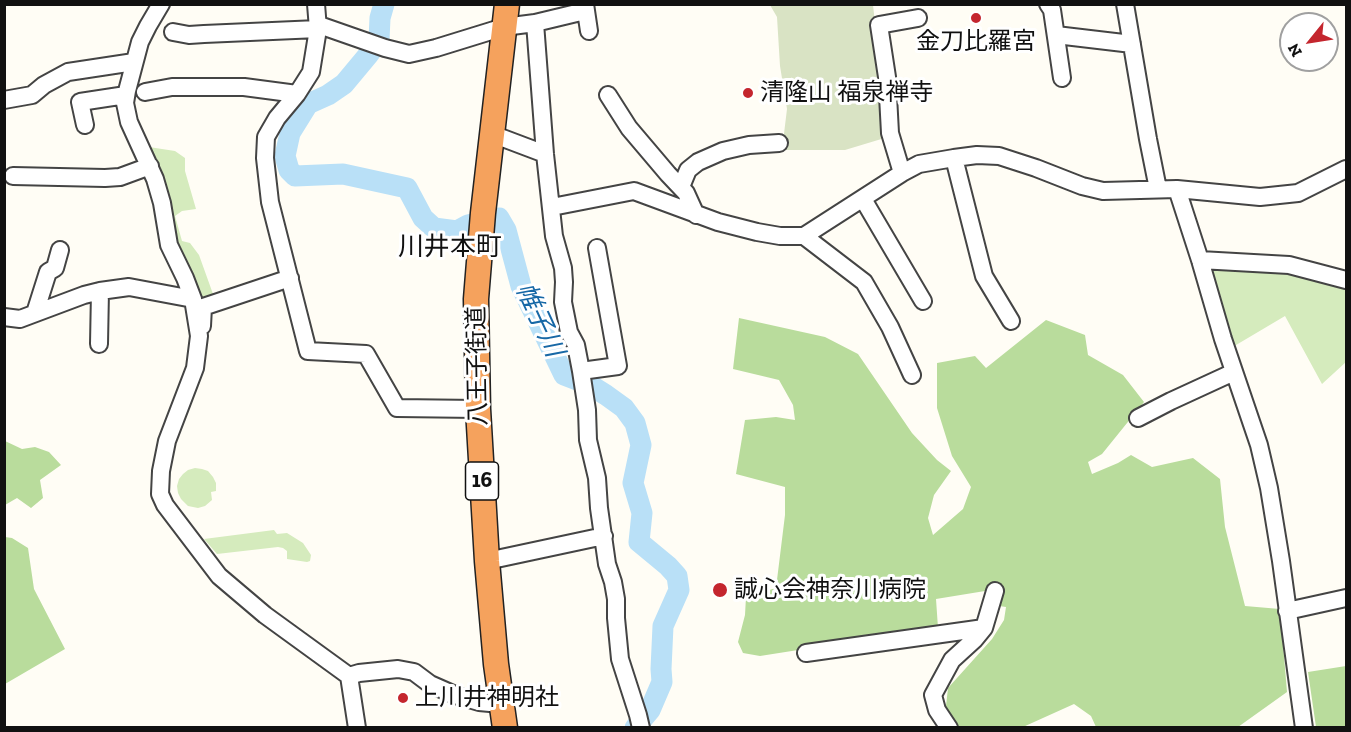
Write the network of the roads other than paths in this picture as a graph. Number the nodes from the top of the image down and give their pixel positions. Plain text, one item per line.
1 (161, 4) edge
2 (316, 4) edge
3 (1048, 4) edge
4 (1125, 4) edge
5 (586, 8) edge
6 (506, 16) edge
7 (918, 18) dead end
8 (535, 23) junction
9 (318, 29) junction
10 (589, 31) dead end
11 (173, 32) dead end
12 (1056, 35) junction
13 (1132, 44) junction
14 (134, 62) junction
15 (1062, 78) dead end
16 (145, 92) dead end
17 (297, 94) junction
18 (126, 95) junction
19 (608, 95) dead end
20 (4, 99) edge
21 (85, 125) dead end
22 (492, 134) junction
23 (779, 143) dead end
24 (545, 154) junction
25 (954, 158) junction
26 (150, 166) junction
27 (1347, 169) edge
28 (902, 173) junction
29 (13, 176) dead end
30 (681, 187) junction
31 (1158, 189) junction
32 (1177, 189) junction
33 (862, 198) junction
34 (552, 207) junction
35 (696, 215) junction
36 (804, 236) junction
37 (597, 248) dead end
38 (60, 250) dead end
39 (1200, 260) junction
40 (290, 278) junction
41 (1347, 280) edge
42 (100, 291) junction
43 (193, 298) junction
44 (923, 301) dead end
45 (34, 313) junction
46 (4, 317) edge
47 (1011, 321) dead end
48 (198, 329) junction
49 (99, 344) dead end
50 (581, 372) junction
51 (1234, 372) junction
52 (912, 375) dead end
53 (478, 409) junction
54 (1138, 418) dead end
55 (603, 536) junction
56 (487, 561) junction
57 (995, 591) dead end
58 (1347, 598) edge
59 (1287, 611) junction
60 (984, 628) junction
61 (806, 653) dead end
62 (349, 676) junction
63 (503, 716) edge
64 (639, 721) edge
65 (357, 728) edge
66 (949, 728) edge
67 (1304, 728) edge

1 - 14 street
2 - 9 street
3 - 12 street
4 - 13 street
5 - 8 street
5 - 10 street
6 - 8 street
6 - 9 street
6 - 22 highway, 八王子街道 / 16
7 - 28 street
8 - 24 street
9 - 11 street
9 - 17 street
12 - 13 street
12 - 15 street
13 - 31 street
14 - 18 street
14 - 20 street
16 - 17 street
17 - 40 street
18 - 21 street
18 - 26 street
19 - 30 street
22 - 24 street
22 - 53 highway, 八王子街道 / 16
23 - 30 street
24 - 34 street
25 - 28 street
25 - 31 street
25 - 47 street
26 - 29 street
26 - 43 street
27 - 32 street
28 - 33 street
30 - 35 street
31 - 32 street
32 - 39 street
33 - 36 street
33 - 44 street
34 - 35 street
34 - 50 street
35 - 36 street
36 - 52 street
37 - 50 street
38 - 45 street
39 - 41 street
39 - 51 street
40 - 48 street
40 - 53 street
42 - 43 street
42 - 45 street
42 - 49 street
43 - 48 street
45 - 46 street
48 - 62 street
50 - 55 street
51 - 54 street
51 - 59 street
53 - 56 highway, 八王子街道 / 16
55 - 56 street
55 - 64 street
56 - 63 highway, 八王子街道 / 16
57 - 60 street
58 - 59 street
59 - 67 street
60 - 61 street
60 - 66 street
62 - 63 street
62 - 65 street

